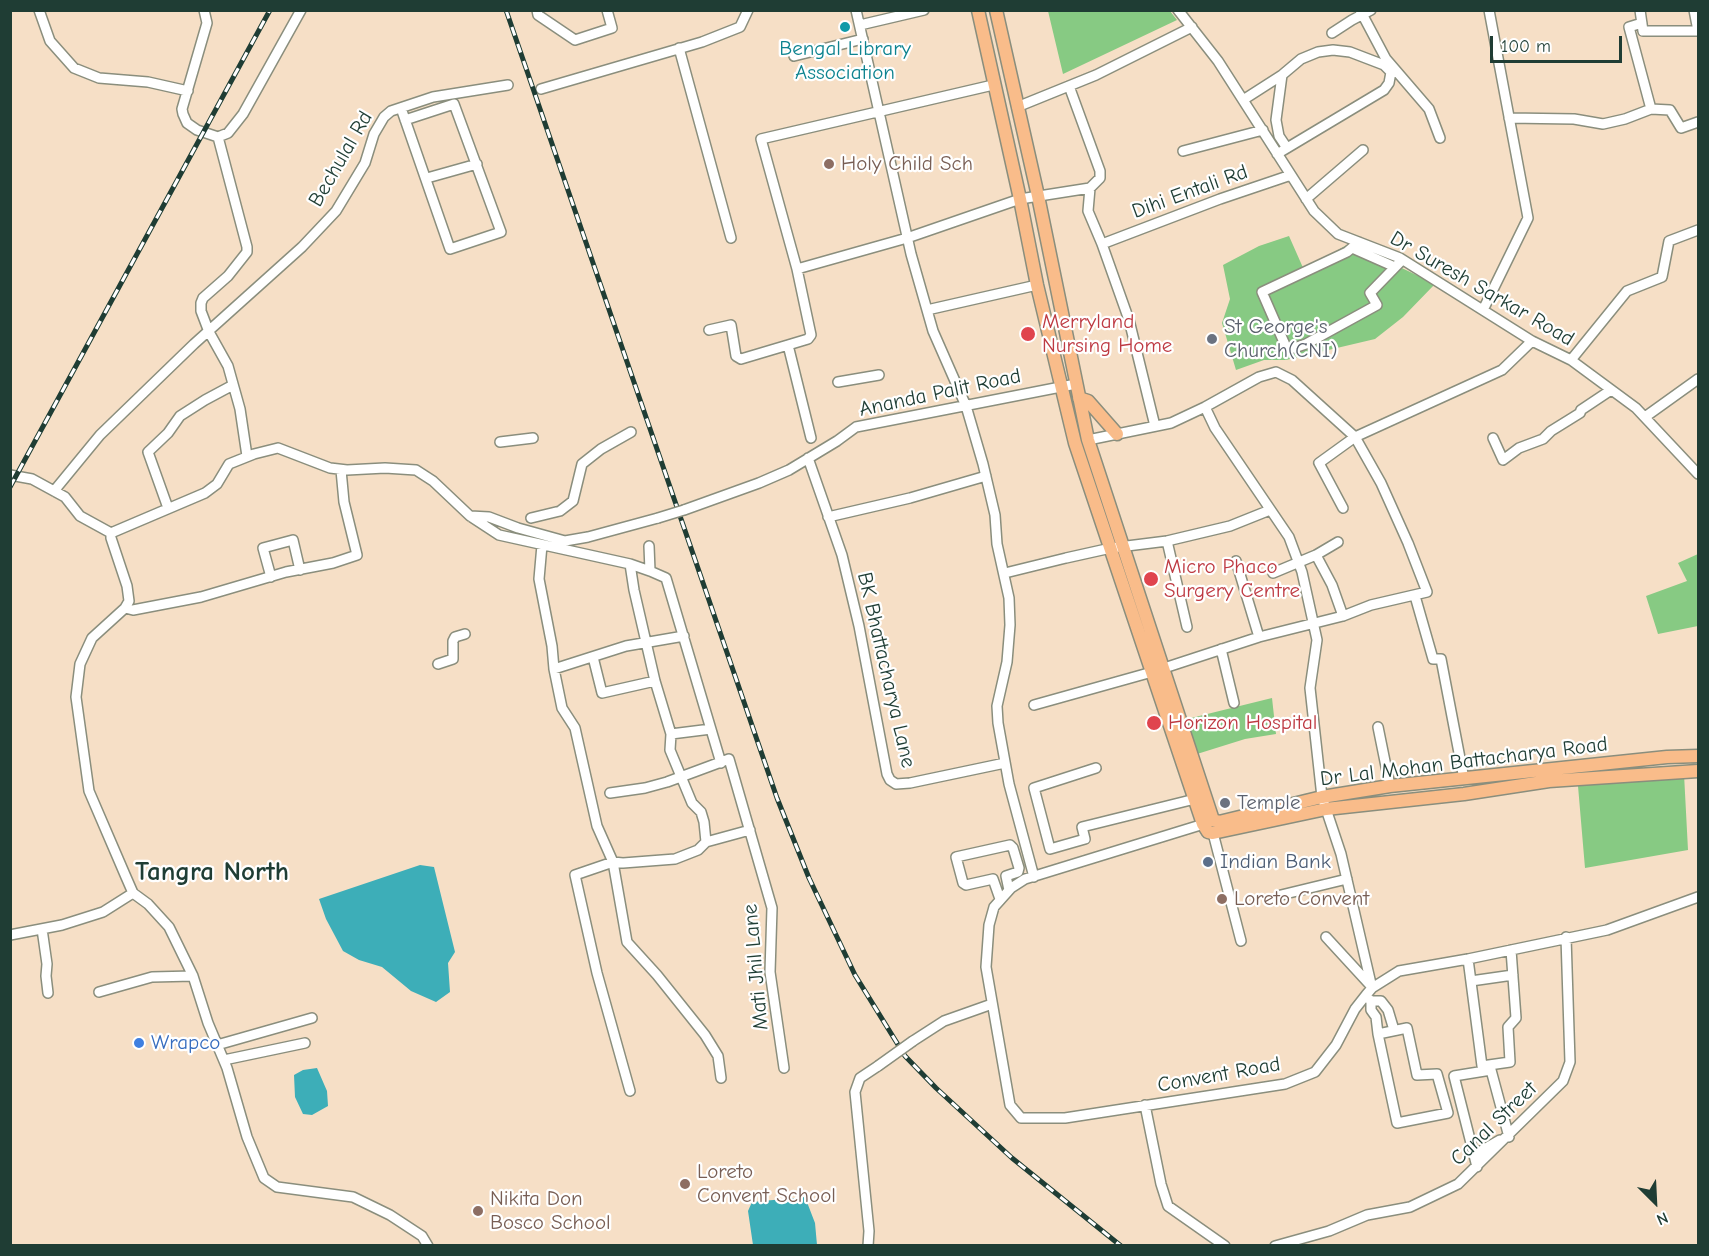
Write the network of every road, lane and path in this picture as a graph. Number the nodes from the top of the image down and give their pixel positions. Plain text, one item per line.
1 (39, 10) edge
2 (301, 10) edge
3 (537, 10) edge
4 (607, 10) edge
5 (748, 10) edge
6 (856, 10) edge
7 (924, 10) edge
8 (978, 10) edge
9 (996, 10) edge
10 (1371, 10) edge
11 (1489, 10) edge
12 (1640, 10) edge
13 (1694, 10) edge
14 (205, 11) edge
15 (1178, 11) edge
16 (1361, 13) edge
17 (1642, 22) junction
18 (860, 25) junction
19 (1192, 27) junction
20 (1698, 31) edge
21 (1332, 33) dead end
22 (863, 39) junction
23 (679, 48) junction
24 (794, 56) dead end
25 (1282, 75) junction
26 (508, 85) dead end
27 (993, 85) junction
28 (1069, 86) junction
29 (540, 88) dead end
30 (188, 91) junction
31 (1243, 100) junction
32 (1017, 107) junction
33 (401, 108) junction
34 (1651, 109) junction
35 (879, 111) junction
36 (1509, 118) junction
37 (405, 120) junction
38 (1698, 122) edge
39 (1263, 130) junction
40 (218, 137) junction
41 (1440, 138) dead end
42 (1287, 148) junction
43 (1363, 150) dead end
44 (1183, 151) dead end
45 (1277, 154) junction
46 (477, 164) junction
47 (1291, 175) junction
48 (427, 178) junction
49 (1090, 188) junction
50 (1038, 196) junction
51 (1020, 199) junction
52 (1306, 199) junction
53 (1698, 230) edge
54 (731, 238) dead end
55 (907, 238) junction
56 (1102, 244) junction
57 (1355, 245) junction
58 (1402, 260) junction
59 (1395, 267) junction
60 (797, 269) junction
61 (1037, 285) junction
62 (927, 310) junction
63 (1483, 310) junction
64 (709, 330) dead end
65 (209, 332) junction
66 (1532, 341) junction
67 (789, 345) junction
68 (1571, 360) junction
69 (879, 375) dead end
70 (1698, 379) edge
71 (838, 382) dead end
72 (1076, 384) junction
73 (234, 386) junction
74 (1063, 387) junction
75 (1611, 390) junction
76 (1079, 398) junction
77 (966, 406) junction
78 (1205, 407) junction
79 (1645, 417) junction
80 (1155, 426) junction
81 (631, 432) dead end
82 (1117, 434) junction
83 (1355, 437) junction
84 (533, 438) dead end
85 (811, 438) dead end
86 (1493, 438) dead end
87 (1088, 440) junction
88 (500, 442) dead end
89 (247, 456) junction
90 (808, 458) junction
91 (341, 470) junction
92 (1698, 474) edge
93 (10, 475) edge
94 (986, 476) junction
95 (54, 491) junction
96 (168, 508) junction
97 (1343, 508) dead end
98 (1270, 510) junction
99 (470, 516) junction
100 (828, 517) junction
101 (531, 518) dead end
102 (111, 533) junction
103 (1167, 541) junction
104 (1338, 542) dead end
105 (542, 545) junction
106 (649, 546) dead end
107 (1117, 548) junction
108 (1316, 555) junction
109 (1236, 561) dead end
110 (1298, 562) junction
111 (630, 564) junction
112 (300, 570) junction
113 (651, 571) junction
114 (1005, 573) junction
115 (1273, 573) dead end
116 (271, 577) junction
117 (1415, 596) junction
118 (125, 608) junction
119 (1343, 616) junction
120 (1314, 624) junction
121 (1188, 627) dead end
122 (465, 634) dead end
123 (684, 636) junction
124 (1259, 637) junction
125 (646, 642) junction
126 (1221, 649) junction
127 (593, 657) junction
128 (438, 664) dead end
129 (554, 669) junction
130 (1158, 670) junction
131 (655, 681) junction
132 (1234, 703) dead end
133 (1034, 705) dead end
134 (1378, 727) dead end
135 (711, 729) junction
136 (671, 734) junction
137 (1698, 756) edge
138 (725, 761) junction
139 (1005, 763) junction
140 (1096, 768) dead end
141 (1698, 771) edge
142 (680, 777) junction
143 (1464, 779) junction
144 (1390, 786) junction
145 (610, 793) dead end
146 (1322, 797) junction
147 (1195, 799) junction
148 (1326, 809) junction
149 (1210, 826) junction
150 (750, 830) junction
151 (706, 842) junction
152 (613, 862) junction
153 (1006, 876) junction
154 (1034, 877) junction
155 (993, 879) junction
156 (1347, 879) junction
157 (1009, 890) junction
158 (133, 893) junction
159 (1281, 895) dead end
160 (1698, 897) edge
161 (1000, 899) junction
162 (42, 929) junction
163 (10, 935) edge
164 (1326, 937) dead end
165 (1566, 937) junction
166 (1241, 941) dead end
167 (1511, 950) junction
168 (1468, 959) junction
169 (1513, 975) junction
170 (193, 976) junction
171 (1471, 981) junction
172 (99, 992) dead end
173 (48, 993) dead end
174 (1370, 995) junction
175 (992, 1004) junction
176 (312, 1018) dead end
177 (1394, 1030) junction
178 (1378, 1034) junction
179 (305, 1043) dead end
180 (217, 1045) junction
181 (224, 1060) junction
182 (784, 1068) dead end
183 (721, 1078) dead end
184 (630, 1091) dead end
185 (1145, 1106) junction
186 (1508, 1136) junction
187 (1474, 1155) junction
188 (1477, 1167) junction
189 (428, 1245) edge
190 (867, 1245) edge
191 (1225, 1245) edge
192 (1275, 1245) edge

1 - 30 street
2 - 40 street
3 - 4 street
5 - 23 street
6 - 18 street
7 - 18 street
8 - 27 main road
9 - 32 main road
10 - 16 street
11 - 36 street
12 - 17 street
13 - 20 street
14 - 30 street
15 - 19 street, Dr Suresh Sarkar Road
16 - 21 street
16 - 41 street
17 - 20 street
17 - 34 street
18 - 22 street
19 - 28 street
19 - 31 street, Dr Suresh Sarkar Road
22 - 24 street
22 - 35 street
23 - 29 street
23 - 54 street
25 - 31 street
25 - 42 street
25 - 42 street
26 - 33 street, Bechulal Rd
27 - 35 street
27 - 51 main road
28 - 32 street
28 - 49 street
30 - 40 street
31 - 39 street, Dr Suresh Sarkar Road
32 - 50 main road
33 - 37 street
33 - 65 street, Bechulal Rd
34 - 36 street
34 - 38 street
35 - 55 street
35 - 60 street
36 - 63 street
37 - 46 street
37 - 48 street
39 - 44 street
39 - 45 street, Dr Suresh Sarkar Road
40 - 65 street
42 - 45 street
43 - 52 street
45 - 47 street, Dr Suresh Sarkar Road
46 - 48 street
46 - 48 street
47 - 52 street, Dr Suresh Sarkar Road
47 - 56 street, Dihi Entali Rd
49 - 50 street
49 - 56 street
50 - 51 street
50 - 72 main road
51 - 55 street
51 - 61 main road
52 - 57 street, Dr Suresh Sarkar Road
53 - 68 street
55 - 60 street
55 - 62 street
56 - 80 street
57 - 58 street, Dr Suresh Sarkar Road
57 - 59 street
57 - 59 street
58 - 59 street
58 - 63 street, Dr Suresh Sarkar Road
60 - 67 street
61 - 62 street
61 - 74 main road
62 - 77 street
63 - 66 street, Dr Suresh Sarkar Road
64 - 67 street
65 - 73 street
65 - 95 street, Bechulal Rd
66 - 68 street, Dr Suresh Sarkar Road
66 - 83 street
67 - 85 street
68 - 75 street, Dr Suresh Sarkar Road
69 - 71 street
70 - 79 street
72 - 74 street, Ananda Palit Road
72 - 76 main road
73 - 89 street
73 - 96 street
74 - 77 street, Ananda Palit Road
74 - 107 main road
75 - 79 street, Dr Suresh Sarkar Road
75 - 86 street
76 - 82 main road
76 - 87 main road
77 - 90 street, Ananda Palit Road
77 - 94 street
78 - 80 street
78 - 83 street
78 - 98 street
79 - 92 street, Dr Suresh Sarkar Road
80 - 82 street
81 - 101 street
82 - 87 street
83 - 97 street
83 - 117 street
84 - 88 street
87 - 107 main road
89 - 91 street
89 - 96 street
90 - 99 street, Ananda Palit Road, bridge
90 - 100 street, BK Bhattacharya Lane
91 - 99 street
91 - 112 street
93 - 95 street
94 - 100 street
94 - 114 street
95 - 102 street
96 - 102 street
98 - 103 street
98 - 110 street
99 - 105 street
100 - 139 street, BK Bhattacharya Lane
102 - 118 street
103 - 107 street
103 - 121 street
104 - 108 street
105 - 111 street
105 - 129 street
106 - 113 street
107 - 114 street
107 - 130 main road
108 - 110 street
108 - 119 street
109 - 124 street
110 - 115 street
110 - 120 street
111 - 113 street
111 - 125 street
112 - 116 street
112 - 116 street
113 - 123 street, Mati Jhil Lane
114 - 139 street
116 - 118 street
117 - 119 street
117 - 143 street
118 - 158 street
119 - 120 street
120 - 124 street
120 - 146 street
122 - 128 street
123 - 125 street
123 - 135 street, Mati Jhil Lane
124 - 126 street
125 - 127 street
125 - 131 street
126 - 130 street
126 - 132 street
127 - 129 street
127 - 131 street
129 - 152 street
130 - 133 street
130 - 147 main road
130 - 149 main road
131 - 136 street
134 - 144 street
135 - 136 street
135 - 138 street, Mati Jhil Lane
136 - 142 street
137 - 143 main road, Dr Lal Mohan Battacharya Road
138 - 142 street
138 - 150 street, Mati Jhil Lane
139 - 154 street
140 - 147 street
141 - 148 main road, Dr Lal Mohan Battacharya Road
142 - 145 street
142 - 151 street
143 - 144 main road, Dr Lal Mohan Battacharya Road
144 - 146 main road, Dr Lal Mohan Battacharya Road
146 - 148 street
146 - 149 main road, Dr Lal Mohan Battacharya Road
147 - 149 main road
148 - 149 main road, Dr Lal Mohan Battacharya Road
148 - 156 street
149 - 154 street
149 - 166 street
150 - 151 street
150 - 182 street, Mati Jhil Lane
151 - 152 street
152 - 183 street
152 - 184 street
153 - 155 street
153 - 155 street
153 - 157 street
154 - 157 street
155 - 161 street
156 - 159 street
156 - 174 street
157 - 161 street
158 - 162 street
158 - 170 street
160 - 165 street, Convent Road
161 - 175 street
162 - 163 street
162 - 173 street
164 - 174 street
165 - 167 street, Convent Road
165 - 186 street, Canal Street
167 - 168 street, Convent Road
167 - 169 street
168 - 171 street
168 - 174 street, Convent Road
169 - 171 street
169 - 171 street
170 - 172 street
170 - 180 street
174 - 177 street
174 - 178 street
174 - 185 street, Convent Road
175 - 185 street, Convent Road
175 - 190 street, bridge
176 - 180 street
177 - 178 street
177 - 178 street
179 - 181 street
180 - 181 street
181 - 189 street
185 - 191 street
186 - 187 street
186 - 187 street
186 - 188 street, Canal Street
187 - 188 street
188 - 192 street, Canal Street

